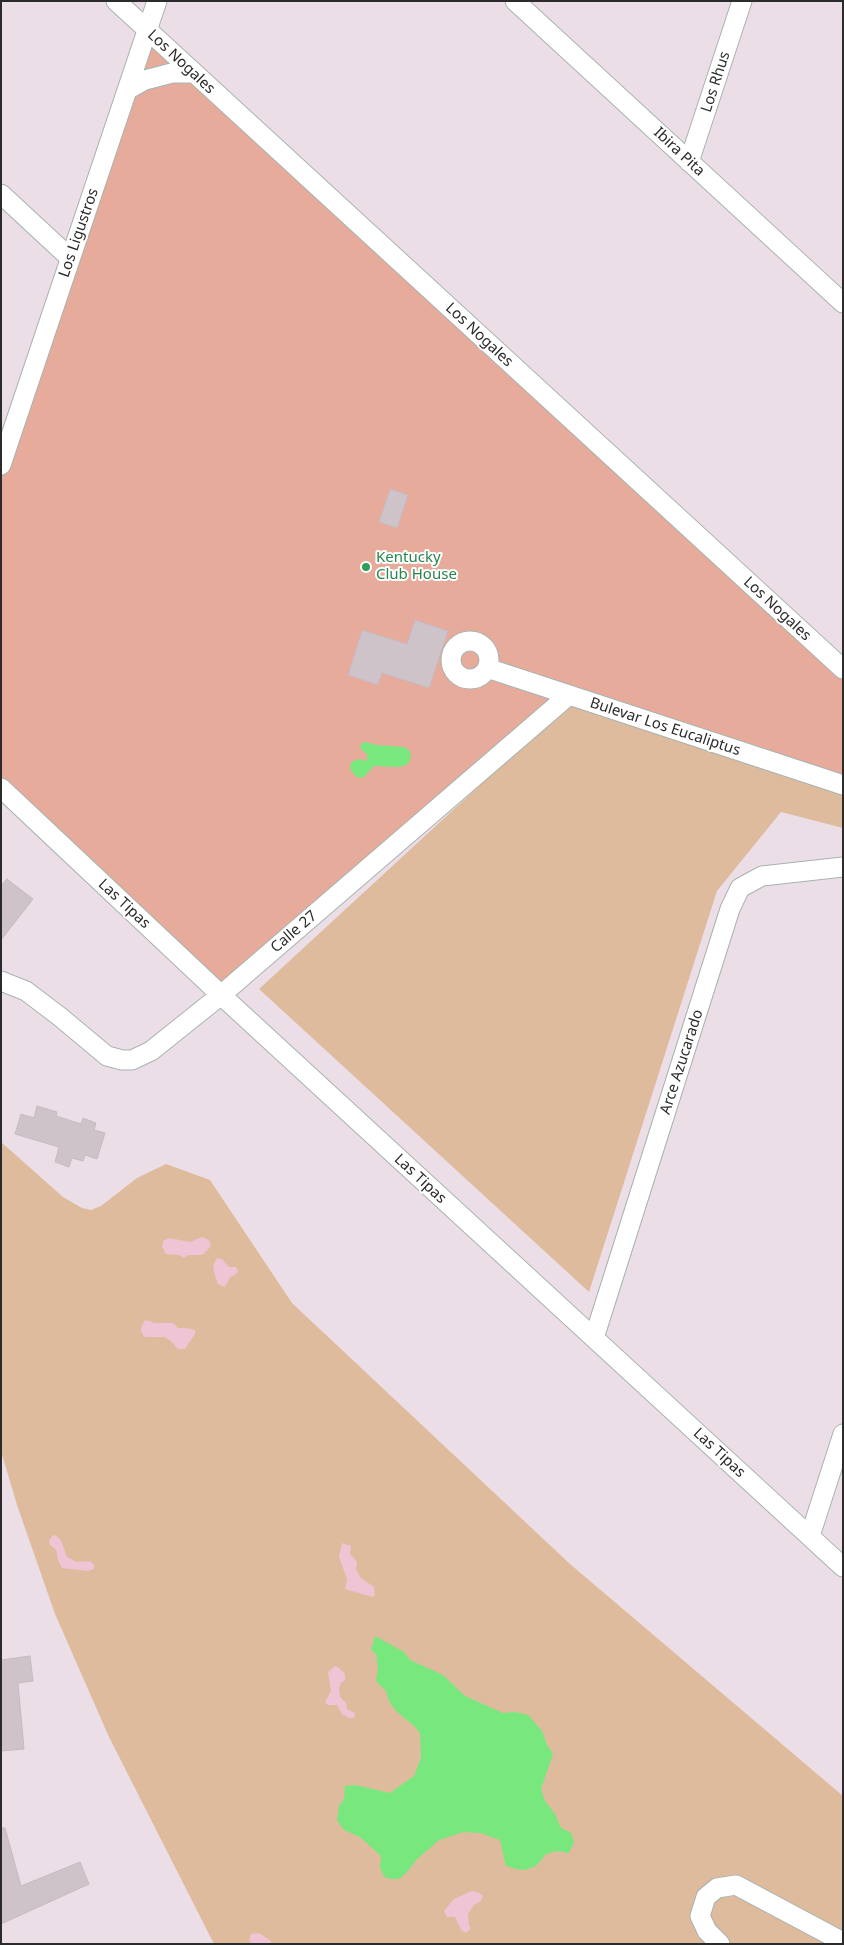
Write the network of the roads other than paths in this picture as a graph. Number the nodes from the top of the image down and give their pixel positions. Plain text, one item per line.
1 (116, 1) edge
2 (157, 1) edge
3 (515, 1) edge
4 (742, 1) edge
5 (147, 30) junction
6 (193, 73) junction
7 (127, 90) junction
8 (689, 162) junction
9 (1, 194) edge
10 (70, 258) junction
11 (843, 303) edge
12 (1, 464) edge
13 (487, 668) dead end
14 (843, 670) edge
15 (569, 695) junction
16 (843, 785) edge
17 (1, 788) edge
18 (843, 867) edge
19 (1, 981) edge
20 (220, 996) junction
21 (594, 1338) junction
22 (843, 1434) edge
23 (810, 1536) junction
24 (843, 1567) edge
25 (843, 1942) edge
26 (720, 1944) edge

1 - 5 street, Los Nogales
2 - 5 street, Los Ligustros
3 - 8 street, Ibira Pita
4 - 8 street, Los Rhus
5 - 6 street, Los Nogales
5 - 7 street, Los Ligustros
6 - 7 street
6 - 14 street, Los Nogales
7 - 10 street, Los Ligustros
8 - 11 street, Ibira Pita
9 - 10 street
10 - 12 street, Los Ligustros
13 - 15 street, Bulevar Los Eucaliptus
15 - 16 street, Bulevar Los Eucaliptus
15 - 20 street, Calle 27
17 - 20 street, Las Tipas
18 - 21 street, Arce Azucarado
19 - 20 street, Calle 27
20 - 21 street, Las Tipas
21 - 23 street, Las Tipas
22 - 23 street
23 - 24 street, Las Tipas
25 - 26 street

